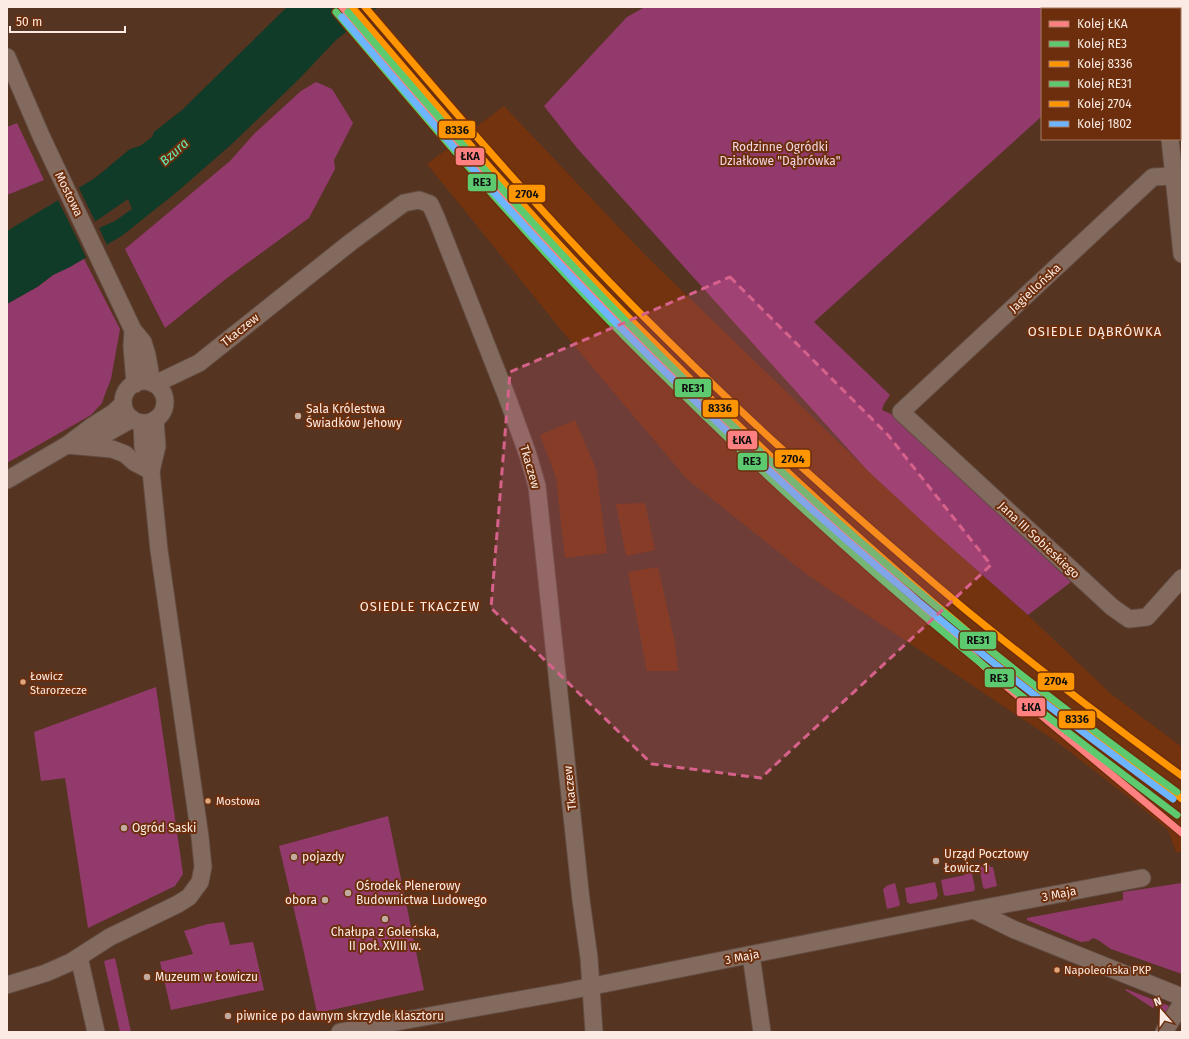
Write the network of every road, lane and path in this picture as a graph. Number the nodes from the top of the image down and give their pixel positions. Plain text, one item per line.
1 (7, 58) edge
2 (1170, 140) edge
3 (1174, 176) junction
4 (1182, 254) edge
5 (132, 327) junction
6 (135, 384) junction
7 (158, 388) junction
8 (123, 404) junction
9 (900, 412) joint
10 (143, 421) junction
11 (66, 445) junction
12 (150, 471) junction
13 (7, 480) edge
14 (1182, 578) edge
15 (1142, 878) dead end
16 (974, 910) junction
17 (751, 955) junction
18 (79, 957) junction
19 (7, 985) edge
20 (592, 986) junction
21 (1182, 996) edge
22 (1178, 1010) edge
23 (96, 1032) edge
24 (340, 1032) edge
25 (594, 1032) edge
26 (762, 1032) edge
27 (1164, 1032) edge

1 - 5 street, Mostowa
2 - 3 street
3 - 4 street
3 - 9 street, Jagiellońska
5 - 6 street, Mostowa
5 - 7 street, Mostowa
6 - 7 street
6 - 8 street
7 - 10 street
7 - 20 street, Tkaczew
8 - 10 street
8 - 11 street
9 - 14 street, Jana III Sobieskiego
10 - 11 street
10 - 12 street
11 - 12 street
11 - 13 street
12 - 18 street
15 - 16 street, 3 Maja
16 - 17 street, 3 Maja
16 - 21 street
17 - 20 street, 3 Maja
17 - 26 street
18 - 19 street
18 - 23 street
20 - 24 street, 3 Maja
20 - 25 street, Tkaczew
22 - 27 street

